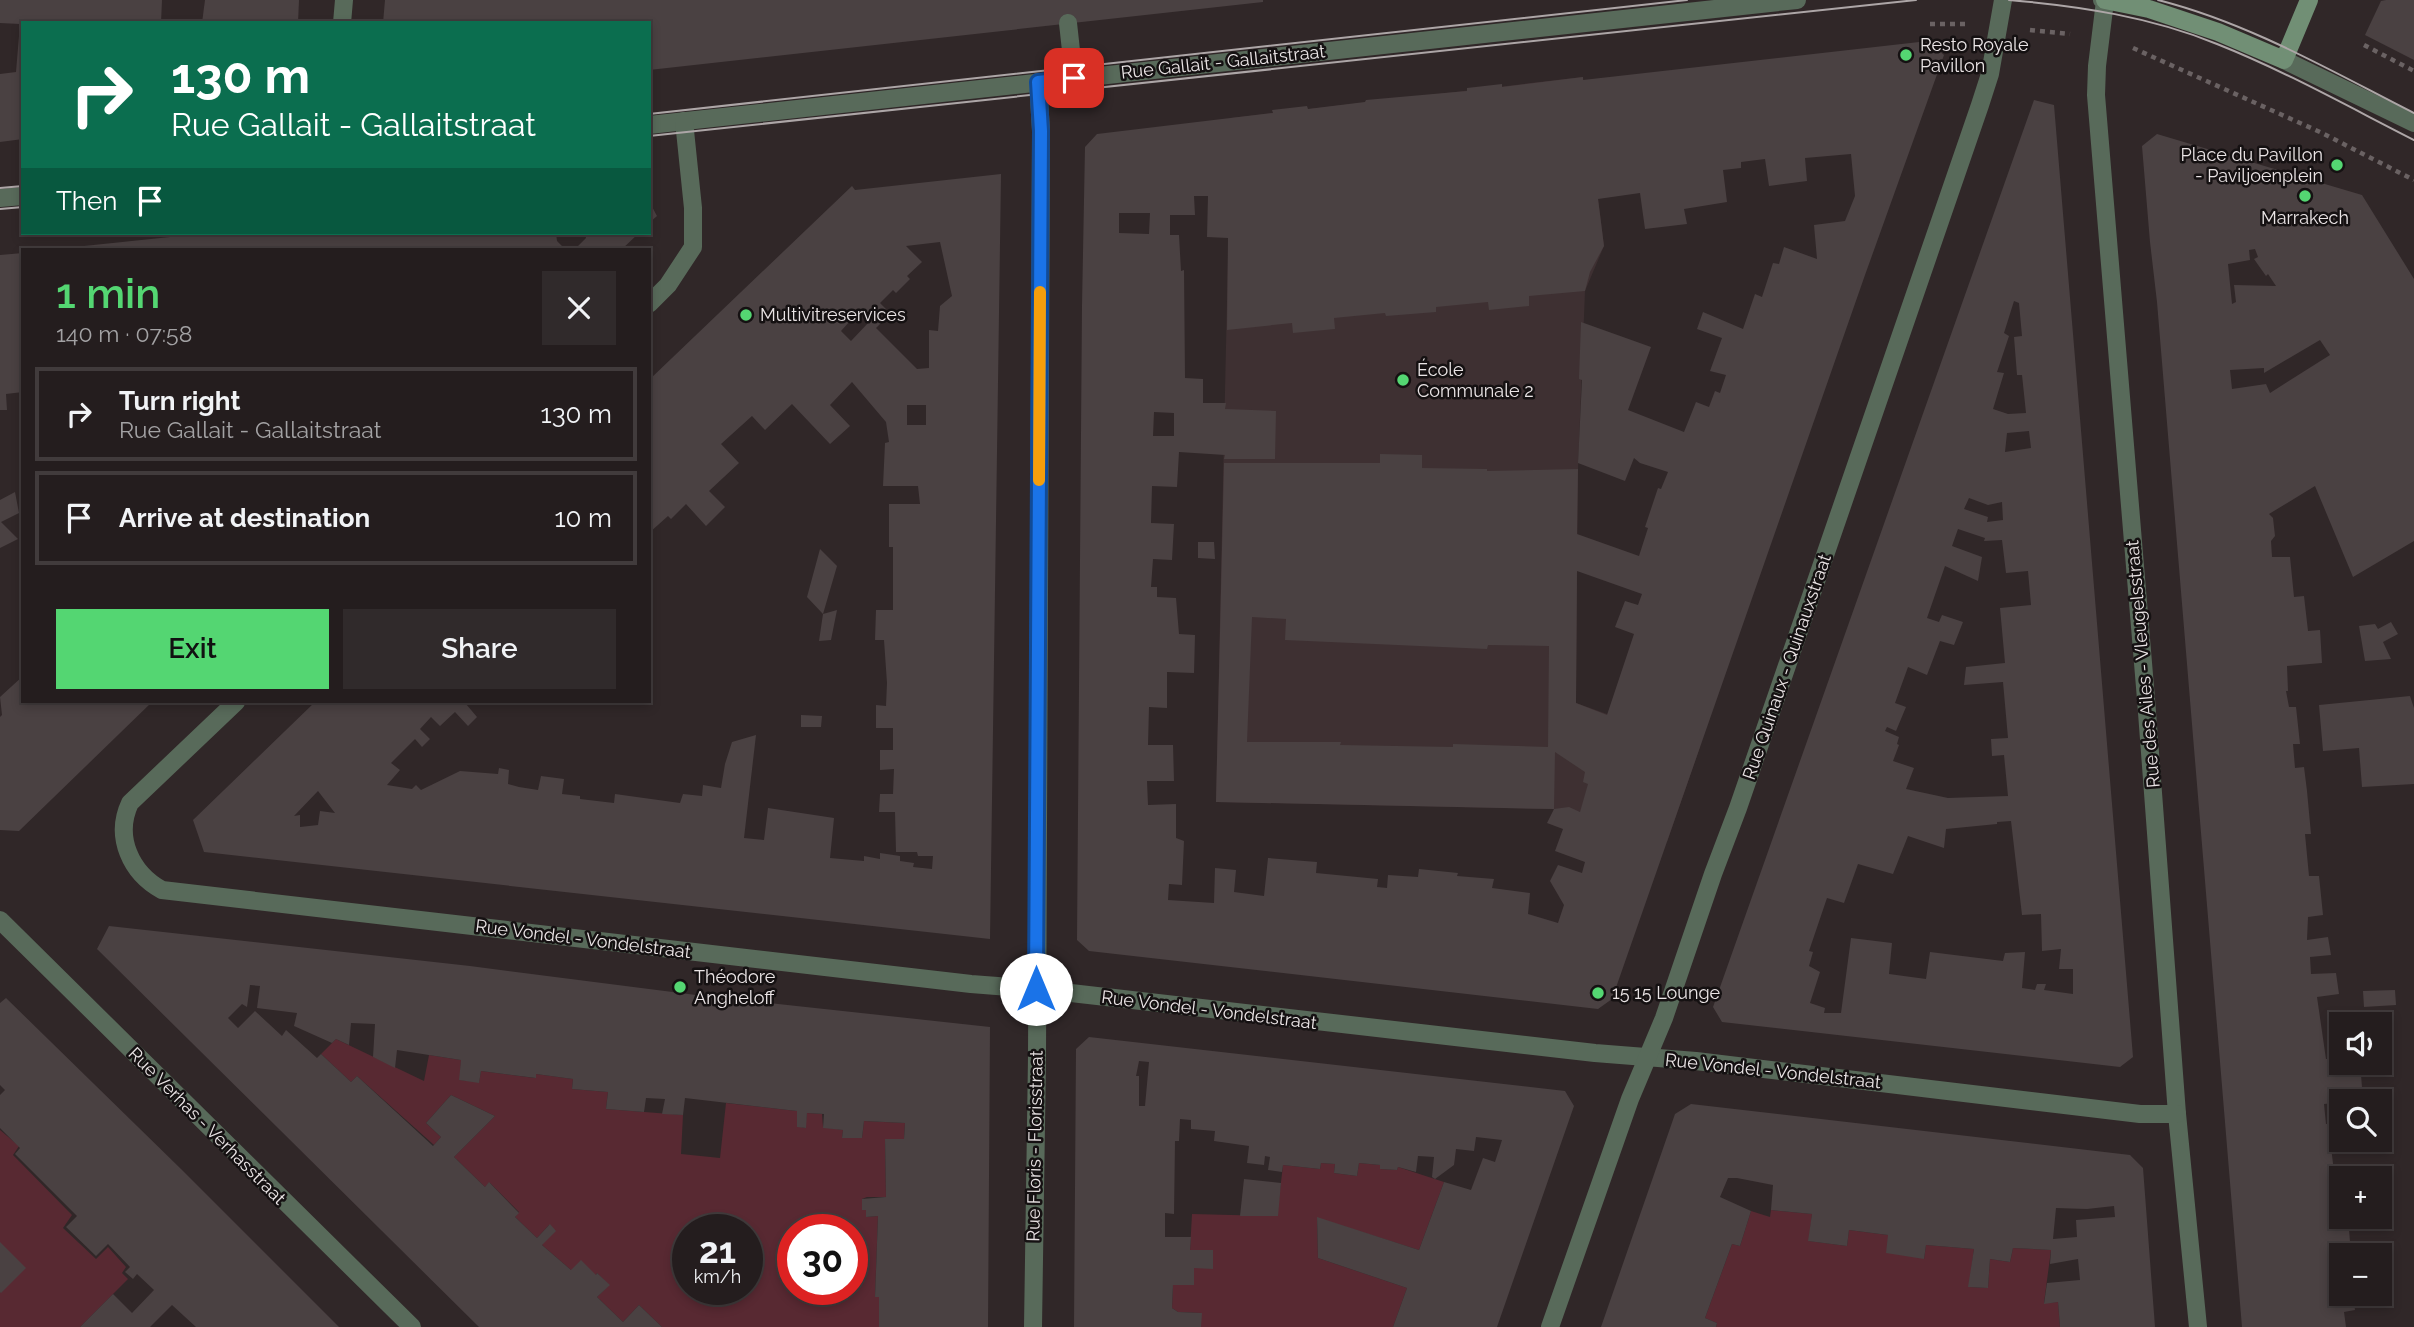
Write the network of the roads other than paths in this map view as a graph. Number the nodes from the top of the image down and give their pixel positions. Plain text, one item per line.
1 (344, 0) edge
2 (1797, 0) edge
3 (2003, 0) edge
4 (2104, 0) edge
5 (2309, 0) edge
6 (342, 21) edge
7 (1068, 23) dead end
8 (2284, 60) junction
9 (1074, 78) junction
10 (1038, 82) junction
11 (684, 121) junction
12 (2414, 123) edge
13 (651, 125) edge
14 (21, 196) edge
15 (0, 198) edge
16 (651, 301) edge
17 (235, 703) edge
18 (1, 924) edge
19 (1036, 989) junction
20 (1647, 1058) junction
21 (2177, 1114) junction
22 (412, 1327) edge
23 (1033, 1327) edge
24 (1550, 1327) edge
25 (2198, 1327) edge

1 - 6 street
2 - 9 street, Rue Gallait - Gallaitstraat
3 - 20 street, Rue Quinaux - Quinauxstraat
4 - 8 street
4 - 21 street, Rue des Ailes - Vleugelsstraat
5 - 8 street
7 - 9 street
8 - 12 street
9 - 10 street, Rue Gallait - Gallaitstraat
10 - 11 street, Rue Gallait - Gallaitstraat
10 - 19 street, Rue Floris - Florisstraat
11 - 13 street, Rue Gallait - Gallaitstraat
11 - 16 street
14 - 15 street
17 - 19 street, Rue Vondel - Vondelstraat
18 - 22 street, Rue Verhas - Verhasstraat
19 - 20 street, Rue Vondel - Vondelstraat
19 - 23 street, Rue Floris - Florisstraat
20 - 21 street, Rue Vondel - Vondelstraat
20 - 24 street, Rue Quinaux - Quinauxstraat
21 - 25 street, Rue des Ailes - Vleugelsstraat

